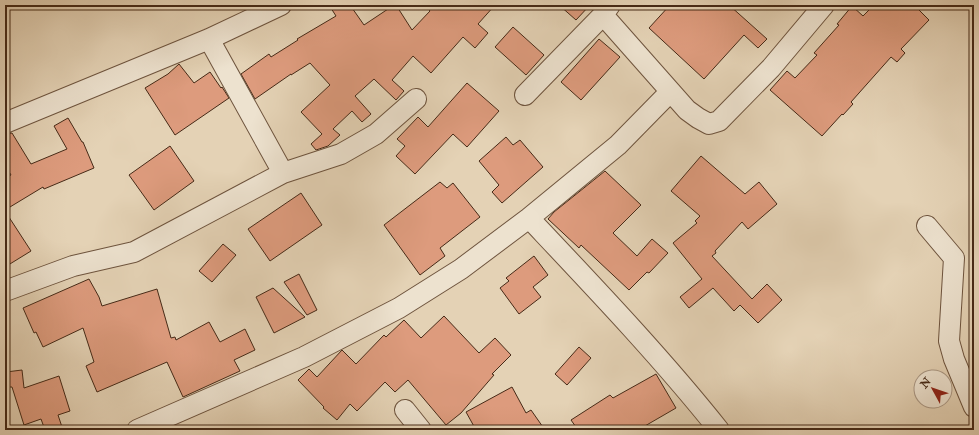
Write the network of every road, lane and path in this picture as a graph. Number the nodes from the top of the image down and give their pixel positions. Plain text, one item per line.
1 (281, 5) edge
2 (824, 5) edge
3 (607, 10) edge
4 (209, 39) junction
5 (670, 92) junction
6 (525, 95) dead end
7 (416, 99) dead end
8 (5, 123) edge
9 (283, 173) junction
10 (529, 218) junction
11 (927, 226) dead end
12 (5, 291) edge
13 (974, 407) edge
14 (405, 410) dead end
15 (137, 430) edge
16 (421, 430) edge
17 (719, 430) edge

1 - 4 street
2 - 5 street
3 - 5 street
3 - 6 street
4 - 8 street
4 - 9 street
5 - 10 street
7 - 9 street
9 - 12 street
10 - 15 street
10 - 17 street
11 - 13 street
14 - 16 street

